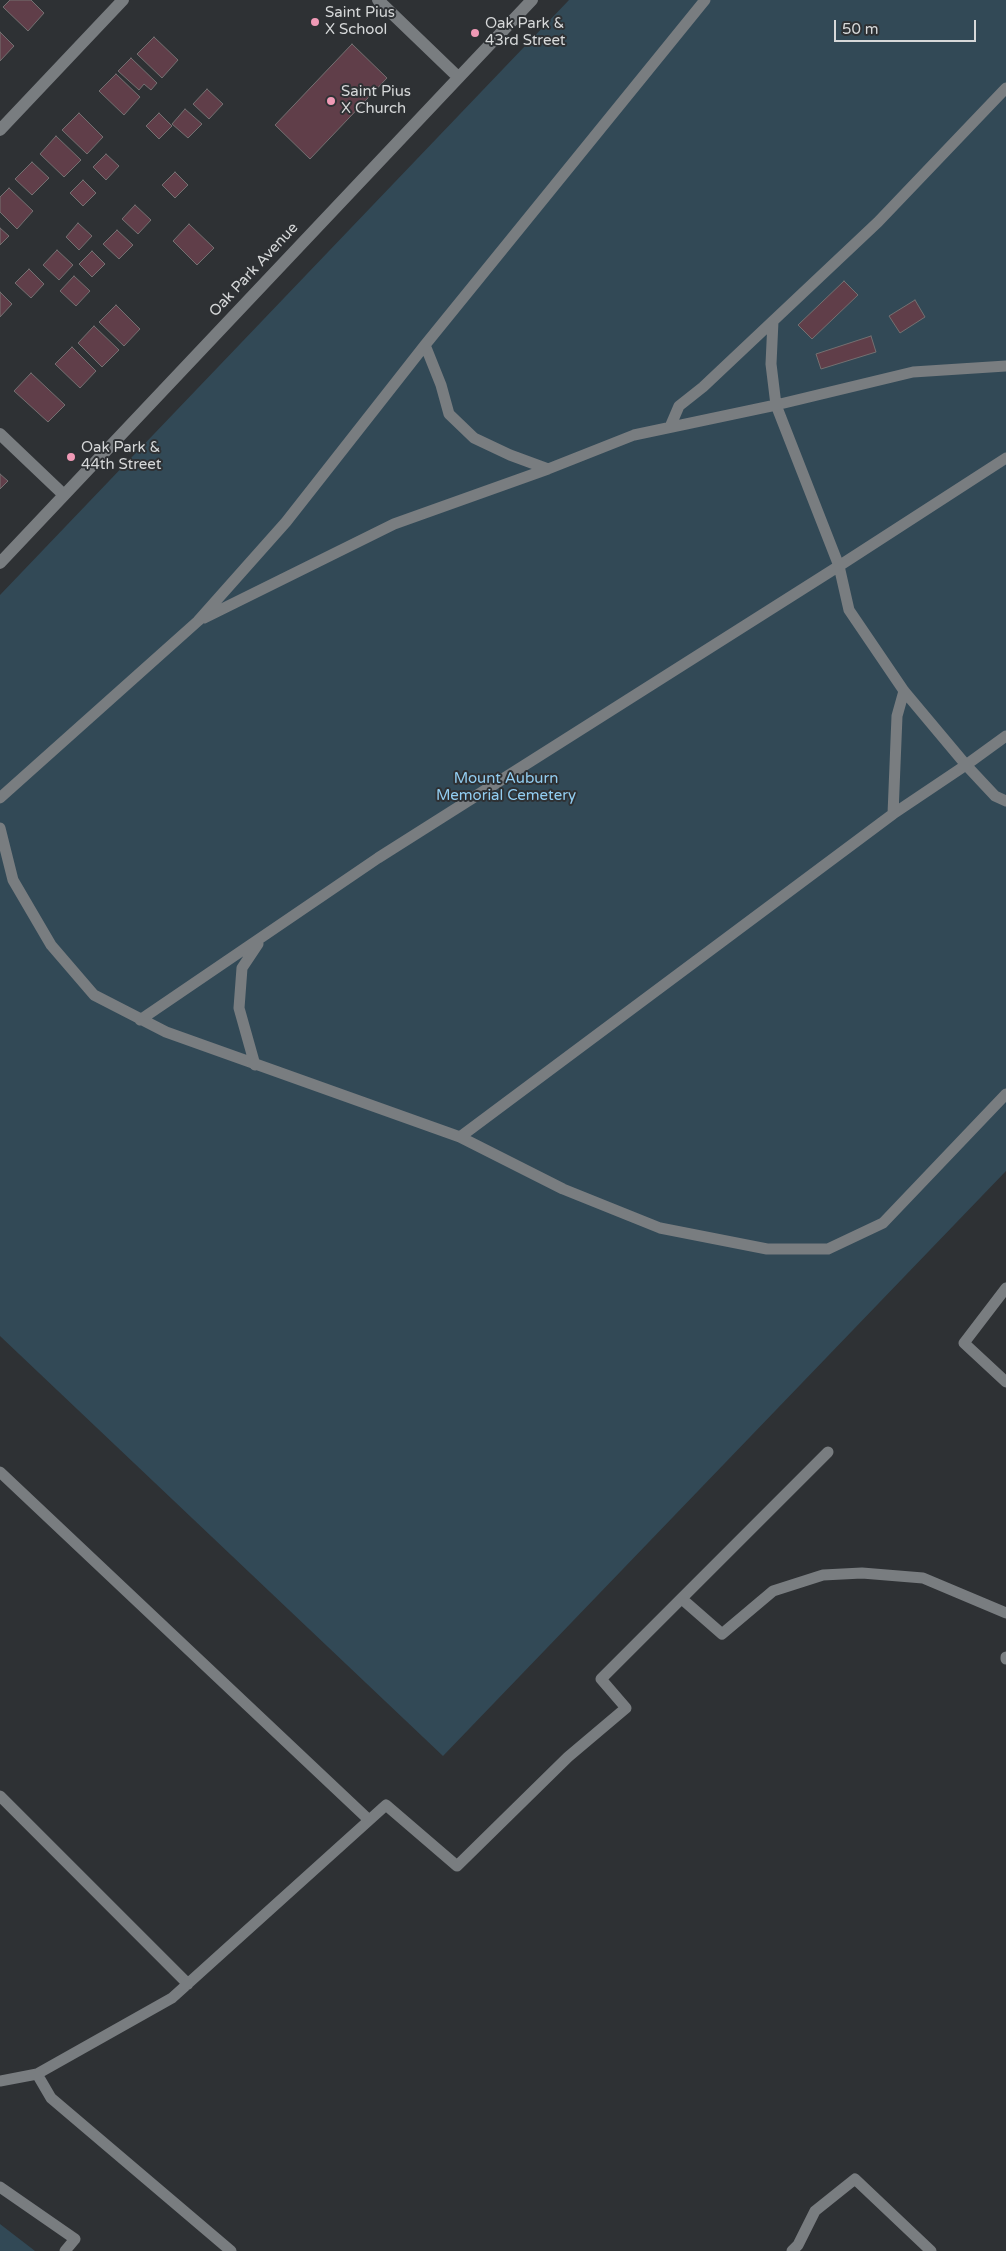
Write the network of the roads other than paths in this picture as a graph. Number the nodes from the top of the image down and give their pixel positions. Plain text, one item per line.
1 (123, 0) edge
2 (378, 0) edge
3 (532, 0) edge
4 (705, 0) edge
5 (458, 77) junction
6 (1006, 88) edge
7 (0, 130) edge
8 (773, 321) junction
9 (425, 345) junction
10 (1006, 366) edge
11 (776, 405) junction
12 (670, 427) junction
13 (0, 434) edge
14 (1006, 458) edge
15 (548, 469) junction
16 (64, 495) junction
17 (0, 563) edge
18 (839, 566) junction
19 (198, 621) junction
20 (904, 691) junction
21 (1006, 736) edge
22 (966, 765) junction
23 (0, 798) edge
24 (1006, 801) edge
25 (893, 814) junction
26 (0, 828) edge
27 (262, 938) junction
28 (140, 1020) junction
29 (255, 1065) junction
30 (1006, 1094) edge
31 (460, 1136) junction
32 (1006, 1288) edge
33 (1006, 1382) edge
34 (828, 1452) dead end
35 (0, 1472) edge
36 (682, 1599) junction
37 (1006, 1613) edge
38 (0, 1796) edge
39 (369, 1820) junction
40 (188, 1984) junction
41 (37, 2074) junction
42 (0, 2081) edge
43 (0, 2187) edge
44 (65, 2251) edge
45 (231, 2251) edge
46 (792, 2251) edge
47 (931, 2251) edge

1 - 7 street
2 - 5 street
3 - 5 street, Oak Park Avenue
4 - 9 lane
5 - 16 street, Oak Park Avenue
6 - 8 lane
8 - 11 lane
8 - 12 lane
9 - 15 lane
9 - 19 lane
10 - 11 lane
11 - 12 lane
11 - 18 lane
12 - 15 lane
13 - 16 street
14 - 18 lane
15 - 19 lane
16 - 17 street, Oak Park Avenue
18 - 20 lane
18 - 27 lane
19 - 23 lane
20 - 22 lane
20 - 25 lane
21 - 22 lane
22 - 24 lane
22 - 25 lane
25 - 31 lane
26 - 28 lane
27 - 28 lane
27 - 29 lane
28 - 29 lane
29 - 31 lane
30 - 31 lane
32 - 33 lane
34 - 36 lane
35 - 39 lane
36 - 37 lane
36 - 39 lane
38 - 40 lane
39 - 40 lane
40 - 41 lane
41 - 42 lane
41 - 45 lane
43 - 44 lane
46 - 47 lane

